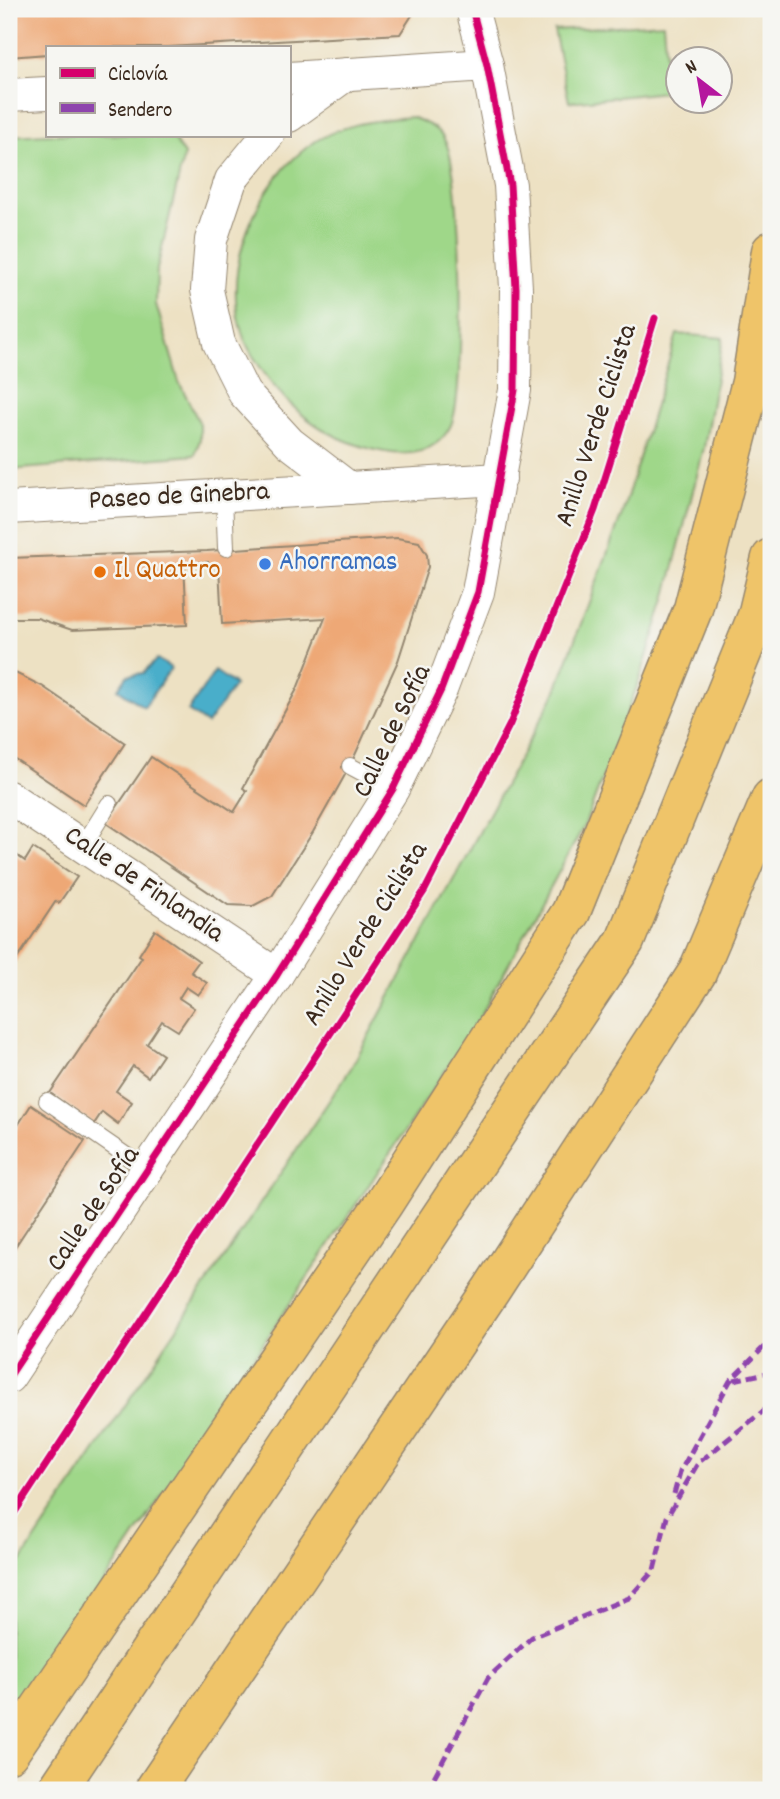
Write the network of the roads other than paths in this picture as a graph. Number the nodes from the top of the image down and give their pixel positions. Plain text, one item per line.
1 (472, 9) edge
2 (487, 65) junction
3 (347, 74) junction
4 (290, 78) edge
5 (46, 93) edge
6 (9, 95) edge
7 (290, 115) edge
8 (267, 136) edge
9 (771, 251) edge
10 (500, 479) junction
11 (349, 488) junction
12 (225, 495) junction
13 (9, 508) edge
14 (226, 548) dead end
15 (771, 558) edge
16 (350, 766) dead end
17 (393, 789) junction
18 (9, 797) edge
19 (771, 798) edge
20 (109, 804) dead end
21 (83, 846) junction
22 (277, 975) junction
23 (47, 1101) dead end
24 (147, 1170) junction
25 (9, 1377) edge
26 (13, 1749) edge
27 (57, 1790) edge
28 (154, 1790) edge

1 - 2 street, Calle de Sofía
2 - 3 street
2 - 10 street, Calle de Sofía
3 - 4 street
3 - 7 street
5 - 6 street
8 - 11 street, Paseo de Ginebra
9 - 26 highway
10 - 11 street, Paseo de Ginebra
10 - 17 street, Calle de Sofía
11 - 12 street, Paseo de Ginebra
12 - 13 street, Paseo de Ginebra
12 - 14 lane
15 - 27 highway
16 - 17 lane
17 - 22 street, Calle de Sofía
18 - 21 street, Calle de Finlandia
19 - 28 highway
20 - 21 lane
21 - 22 street, Calle de Finlandia
22 - 24 street, Calle de Sofía
23 - 24 lane
24 - 25 street, Calle de Sofía

